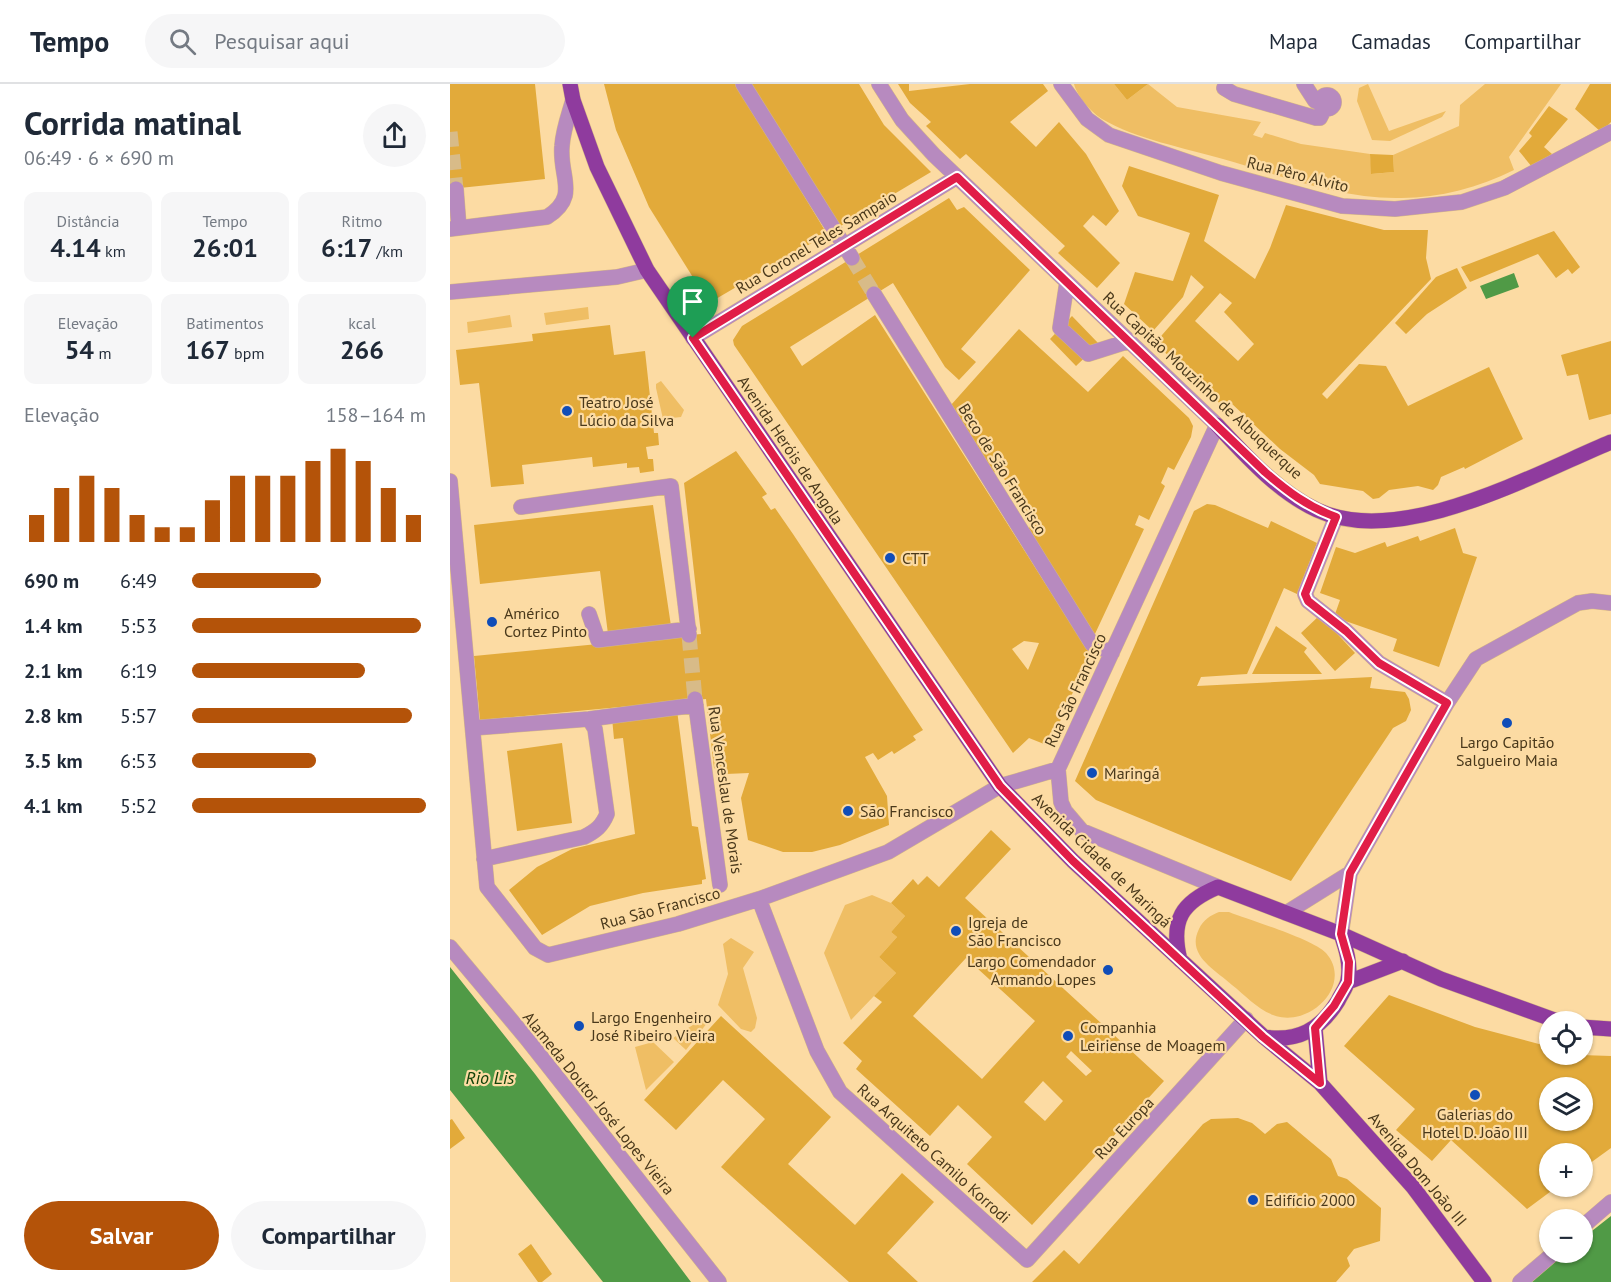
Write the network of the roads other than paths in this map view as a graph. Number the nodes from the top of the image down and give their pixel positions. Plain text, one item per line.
1 (570, 84) edge
2 (743, 84) edge
3 (879, 84) edge
4 (1061, 84) edge
5 (1304, 84) edge
6 (1220, 85) edge
7 (1253, 91) edge
8 (1327, 97) edge
9 (573, 100) junction
10 (1611, 132) edge
11 (957, 177) junction
12 (456, 189) dead end
13 (455, 228) edge
14 (848, 252) junction
15 (647, 270) junction
16 (1067, 282) junction
17 (450, 292) edge
18 (874, 294) tunnel mouth
19 (693, 338) junction
20 (1130, 340) junction
21 (1217, 425) junction
22 (1611, 442) edge
23 (450, 481) edge
24 (521, 507) dead end
25 (1336, 517) junction
26 (1611, 603) edge
27 (589, 614) dead end
28 (1112, 653) junction
29 (1447, 703) junction
30 (590, 719) junction
31 (473, 728) junction
32 (1058, 769) junction
33 (1000, 786) junction
34 (484, 859) junction
35 (1350, 873) junction
36 (720, 885) dead end
37 (1218, 887) junction
38 (759, 899) junction
39 (1286, 913) junction
40 (1341, 934) junction
41 (450, 947) edge
42 (1180, 960) junction
43 (1403, 961) junction
44 (1348, 982) junction
45 (1539, 1014) edge
46 (1246, 1019) junction
47 (1315, 1028) junction
48 (1593, 1028) edge
49 (1611, 1029) edge
50 (1263, 1037) junction
51 (1320, 1083) junction
52 (1611, 1202) edge
53 (1593, 1218) edge
54 (1027, 1260) joint
55 (1542, 1263) edge
56 (719, 1282) edge
57 (1484, 1282) edge
58 (1520, 1282) edge

1 - 9 main road, Avenida Heróis de Angola
2 - 14 street
3 - 11 street, Rua Capitão Mouzinho de Albuquerque
4 - 10 street, Rua Pêro Alvito
5 - 8 street
6 - 7 street
7 - 8 street
9 - 13 street
9 - 15 main road, Avenida Heróis de Angola
11 - 14 street, Rua Coronel Teles Sampaio
11 - 16 street, Rua Capitão Mouzinho de Albuquerque
12 - 13 street
14 - 19 street, Rua Coronel Teles Sampaio
15 - 17 street
15 - 19 main road, Avenida Heróis de Angola
16 - 20 street, Rua Capitão Mouzinho de Albuquerque
16 - 20 street
18 - 28 street, Beco de São Francisco
19 - 33 main road, Avenida Heróis de Angola
20 - 21 street, Rua Capitão Mouzinho de Albuquerque
21 - 25 main road, Rua Capitão Mouzinho de Albuquerque
21 - 28 street, Rua São Francisco
22 - 25 main road, Rua Capitão Mouzinho de Albuquerque
23 - 31 street
24 - 27 street
25 - 29 street
26 - 29 street
28 - 32 street, Rua São Francisco
29 - 35 street
30 - 31 street
30 - 34 street
30 - 36 street, Rua Venceslau de Morais
31 - 34 street
32 - 33 street, Rua São Francisco
32 - 37 street, Avenida Cidade de Maringá
33 - 38 street, Rua São Francisco
33 - 42 main road, Avenida Cidade de Maringá
34 - 38 street, Rua São Francisco
35 - 39 street
35 - 40 street
37 - 39 main road, Avenida Cidade de Maringá
37 - 42 main road, Avenida Cidade de Maringá
38 - 54 street, Rua Arquiteto Camilo Korrodi
39 - 40 main road, Avenida Cidade de Maringá
40 - 43 main road, Avenida Cidade de Maringá
40 - 44 main road
41 - 56 street, Alameda Doutor José Lopes Vieira
42 - 46 main road, Avenida Cidade de Maringá
43 - 44 main road
43 - 45 main road, Avenida Cidade de Maringá
44 - 47 main road
46 - 50 main road, Avenida Cidade de Maringá
46 - 54 street, Rua Europa
47 - 50 main road
47 - 51 main road
48 - 49 main road
50 - 51 main road, Avenida Dom João III
51 - 57 main road, Avenida Dom João III
52 - 53 street
55 - 58 street

